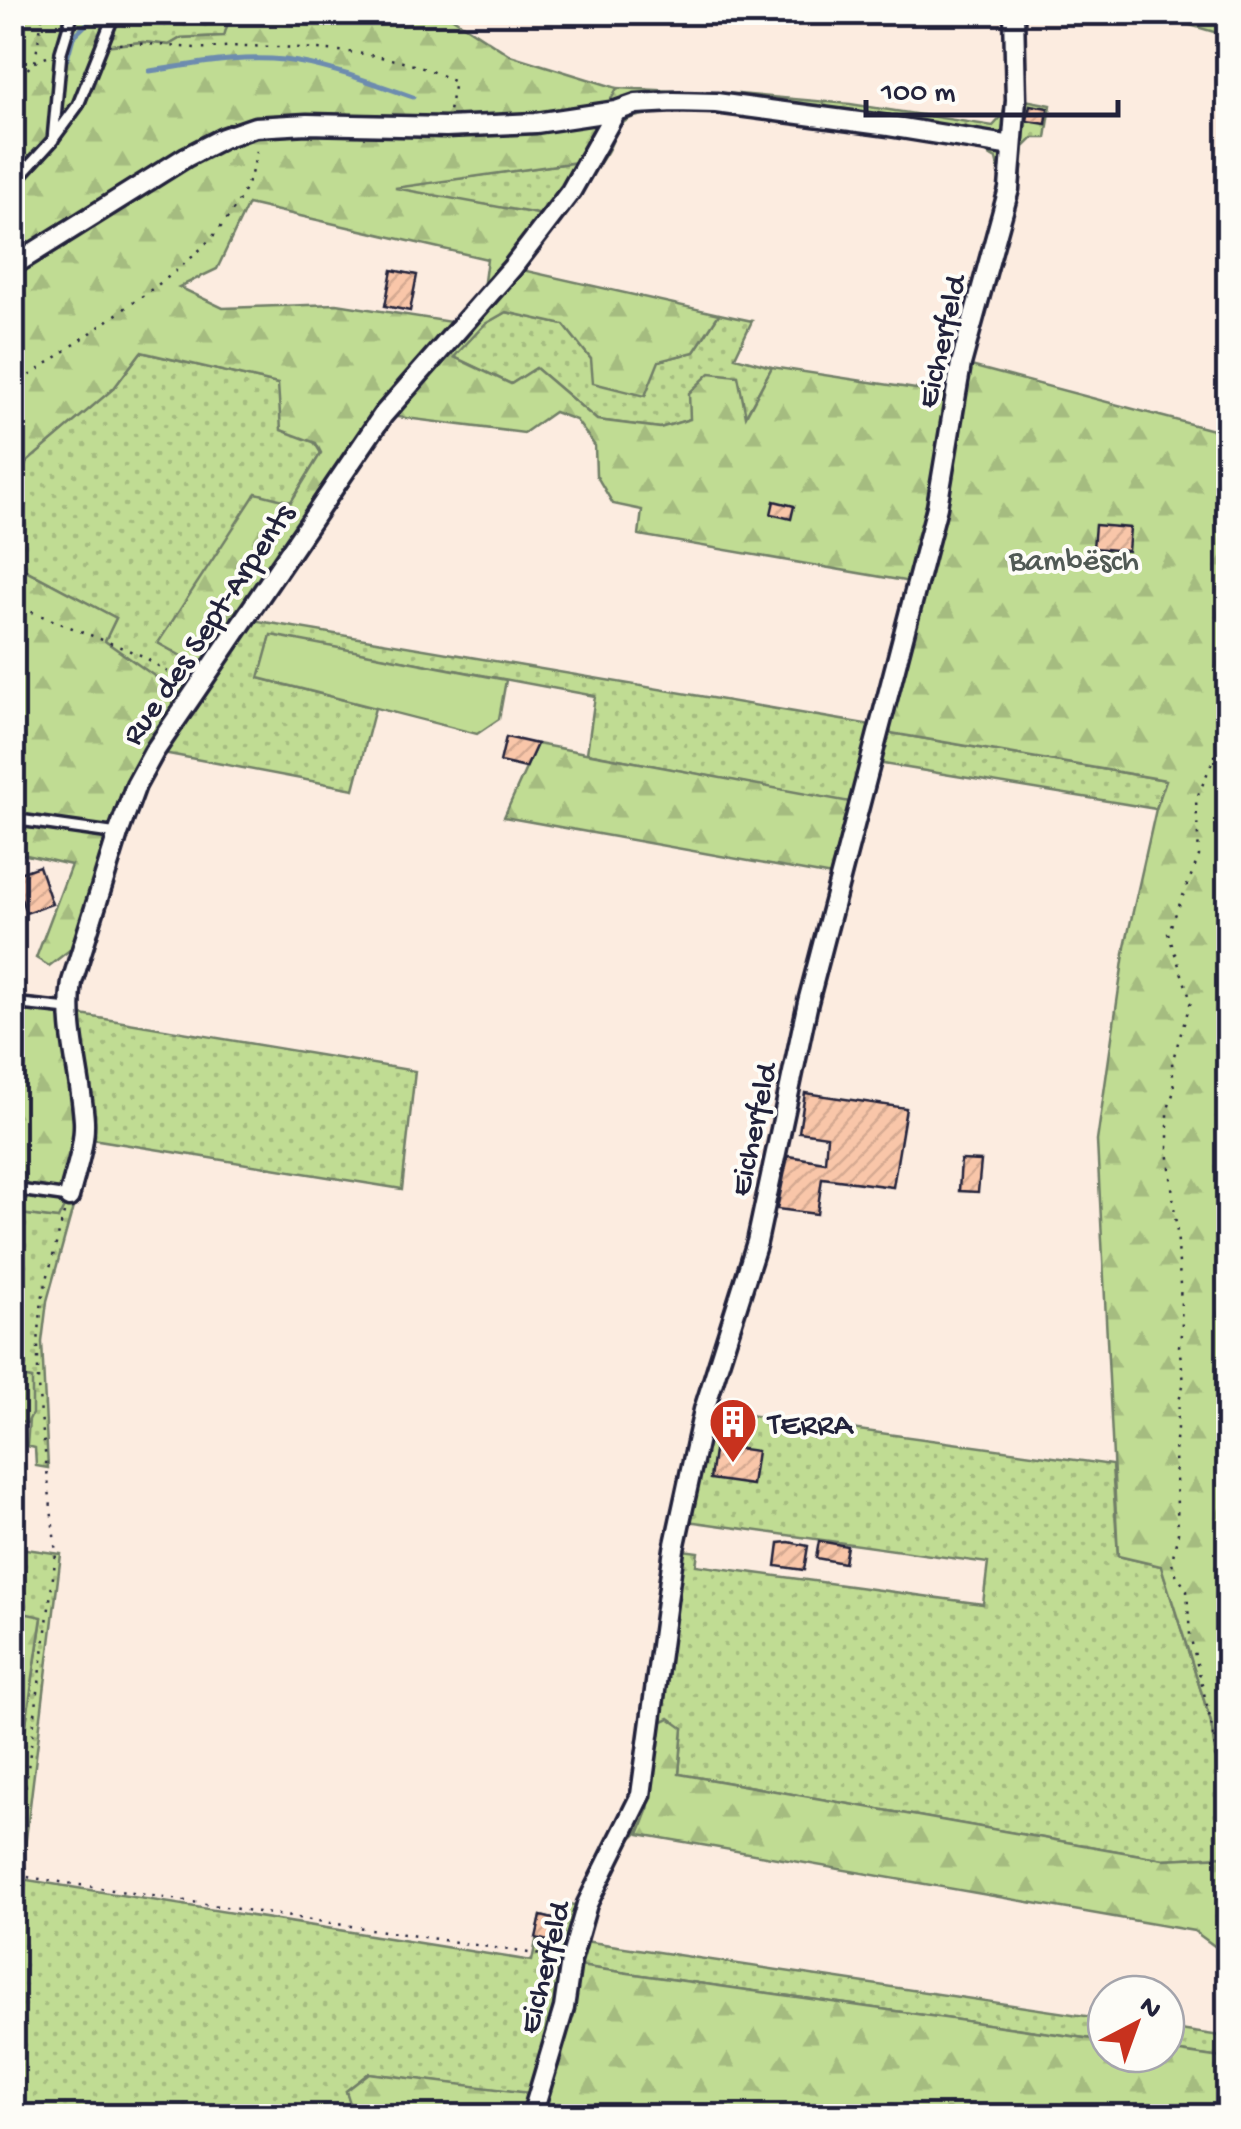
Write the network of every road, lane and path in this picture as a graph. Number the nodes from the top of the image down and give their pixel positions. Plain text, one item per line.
1 (43, 12) edge
2 (72, 12) edge
3 (115, 12) edge
4 (1014, 12) edge
5 (102, 46) junction
6 (12, 83) edge
7 (616, 111) junction
8 (256, 127) junction
9 (446, 127) junction
10 (52, 140) junction
11 (1012, 146) junction
12 (12, 185) edge
13 (12, 266) edge
14 (12, 387) edge
15 (12, 604) edge
16 (166, 671) dead end
17 (1228, 725) edge
18 (12, 820) edge
19 (118, 834) junction
20 (12, 1003) edge
21 (68, 1009) junction
22 (12, 1189) edge
23 (69, 1197) junction
24 (1228, 1814) edge
25 (14, 1875) edge
26 (571, 1960) junction
27 (532, 2116) edge

1 - 6 path
2 - 10 lane
3 - 5 lane
4 - 11 street
5 - 9 path
5 - 10 lane
7 - 9 street
7 - 11 street
7 - 19 street, Rue des Sept-Arpents
8 - 9 street
8 - 13 street
8 - 14 path
10 - 12 lane
11 - 26 street, Eicherfeld
15 - 16 path
17 - 24 path
18 - 19 lane
19 - 21 street, Rue des Sept-Arpents
20 - 21 lane
21 - 23 street, Rue des Sept-Arpents
22 - 23 lane
23 - 25 path
25 - 26 path
26 - 27 street, Eicherfeld

